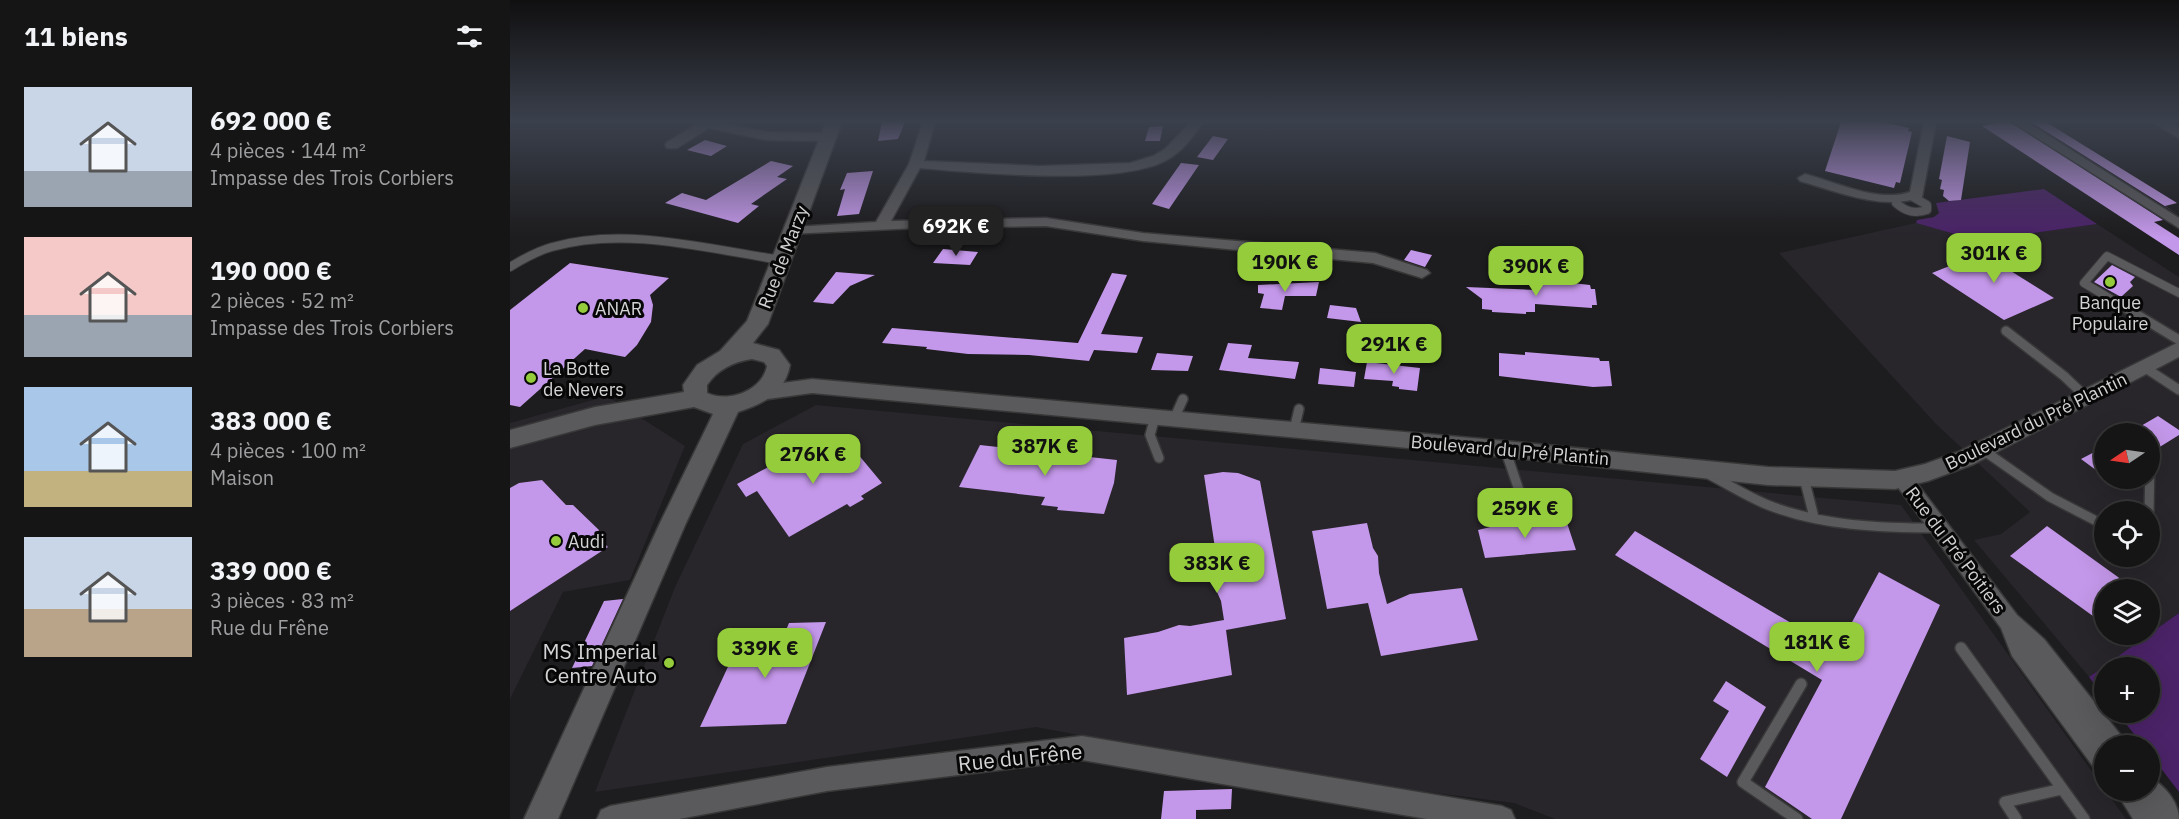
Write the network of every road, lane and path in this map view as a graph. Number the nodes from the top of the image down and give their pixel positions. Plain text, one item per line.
1 (820, 160) edge
2 (917, 160) edge
3 (1154, 160) edge
4 (1924, 160) edge
5 (2078, 160) edge
6 (916, 164) junction
7 (1805, 178) dead end
8 (1913, 196) junction
9 (1896, 199) junction
10 (2179, 224) edge
11 (880, 227) junction
12 (793, 231) junction
13 (781, 260) junction
14 (510, 267) edge
15 (1422, 273) dead end
16 (2179, 293) edge
17 (757, 324) junction
18 (2006, 331) dead end
19 (2179, 340) edge
20 (2179, 349) edge
21 (763, 352) junction
22 (728, 357) junction
23 (2144, 367) junction
24 (780, 368) junction
25 (812, 386) junction
26 (697, 388) junction
27 (2179, 390) edge
28 (761, 393) junction
29 (2086, 397) junction
30 (1183, 399) dead end
31 (729, 406) junction
32 (1299, 409) dead end
33 (1164, 418) junction
34 (1294, 430) junction
35 (510, 439) edge
36 (1506, 449) junction
37 (1983, 450) junction
38 (1159, 458) dead end
39 (1697, 468) junction
40 (1804, 478) junction
41 (1902, 478) junction
42 (1522, 502) dead end
43 (1814, 517) junction
44 (2094, 520) edge
45 (1939, 528) junction
46 (2009, 622) junction
47 (1960, 648) dead end
48 (1801, 684) dead end
49 (2105, 735) edge
50 (2094, 747) edge
51 (2062, 789) junction
52 (2135, 801) edge
53 (2157, 801) edge
54 (541, 819) edge
55 (610, 819) edge
56 (1502, 819) edge
57 (1797, 819) edge
58 (2016, 819) edge
59 (2084, 819) edge
60 (2149, 819) edge
61 (2171, 819) edge

1 - 12 main road, Rue de Marzy
2 - 6 street
3 - 6 street
4 - 8 street
5 - 10 street
6 - 11 street
7 - 9 street
8 - 9 street
8 - 9 lane
11 - 12 street
11 - 15 street
12 - 13 main road, Rue de Marzy
13 - 14 lane
13 - 17 main road, Rue de Marzy
16 - 19 lane
17 - 21 main road, Rue de Marzy
17 - 22 main road, Rue de Marzy
18 - 29 lane
20 - 23 street, Boulevard du Pré Plantin
21 - 22 main road
21 - 24 main road
22 - 26 main road
23 - 27 lane
23 - 29 street, Boulevard du Pré Plantin
24 - 25 street, Boulevard du Pré Plantin
24 - 28 main road
25 - 28 street, Boulevard du Pré Plantin
25 - 33 street, Boulevard du Pré Plantin
26 - 31 main road
26 - 35 main road
28 - 31 main road
29 - 37 street, Boulevard du Pré Plantin
30 - 33 lane
31 - 54 main road
32 - 34 lane
33 - 34 street, Boulevard du Pré Plantin
33 - 38 lane
34 - 36 street, Boulevard du Pré Plantin
36 - 39 street, Boulevard du Pré Plantin
36 - 42 lane
37 - 41 street, Boulevard du Pré Plantin
37 - 44 lane
39 - 40 street, Boulevard du Pré Plantin
39 - 43 lane
40 - 41 street, Boulevard du Pré Plantin
40 - 43 lane
41 - 45 street, Rue du Pré Poitiers
43 - 45 lane
45 - 46 street, Rue du Pré Poitiers
46 - 49 street, Rue du Pré Poitiers
46 - 50 street, Rue du Pré Poitiers
47 - 51 lane
48 - 57 lane
51 - 58 lane
51 - 59 lane
52 - 60 street
53 - 61 street
55 - 56 street, Rue du Frêne

